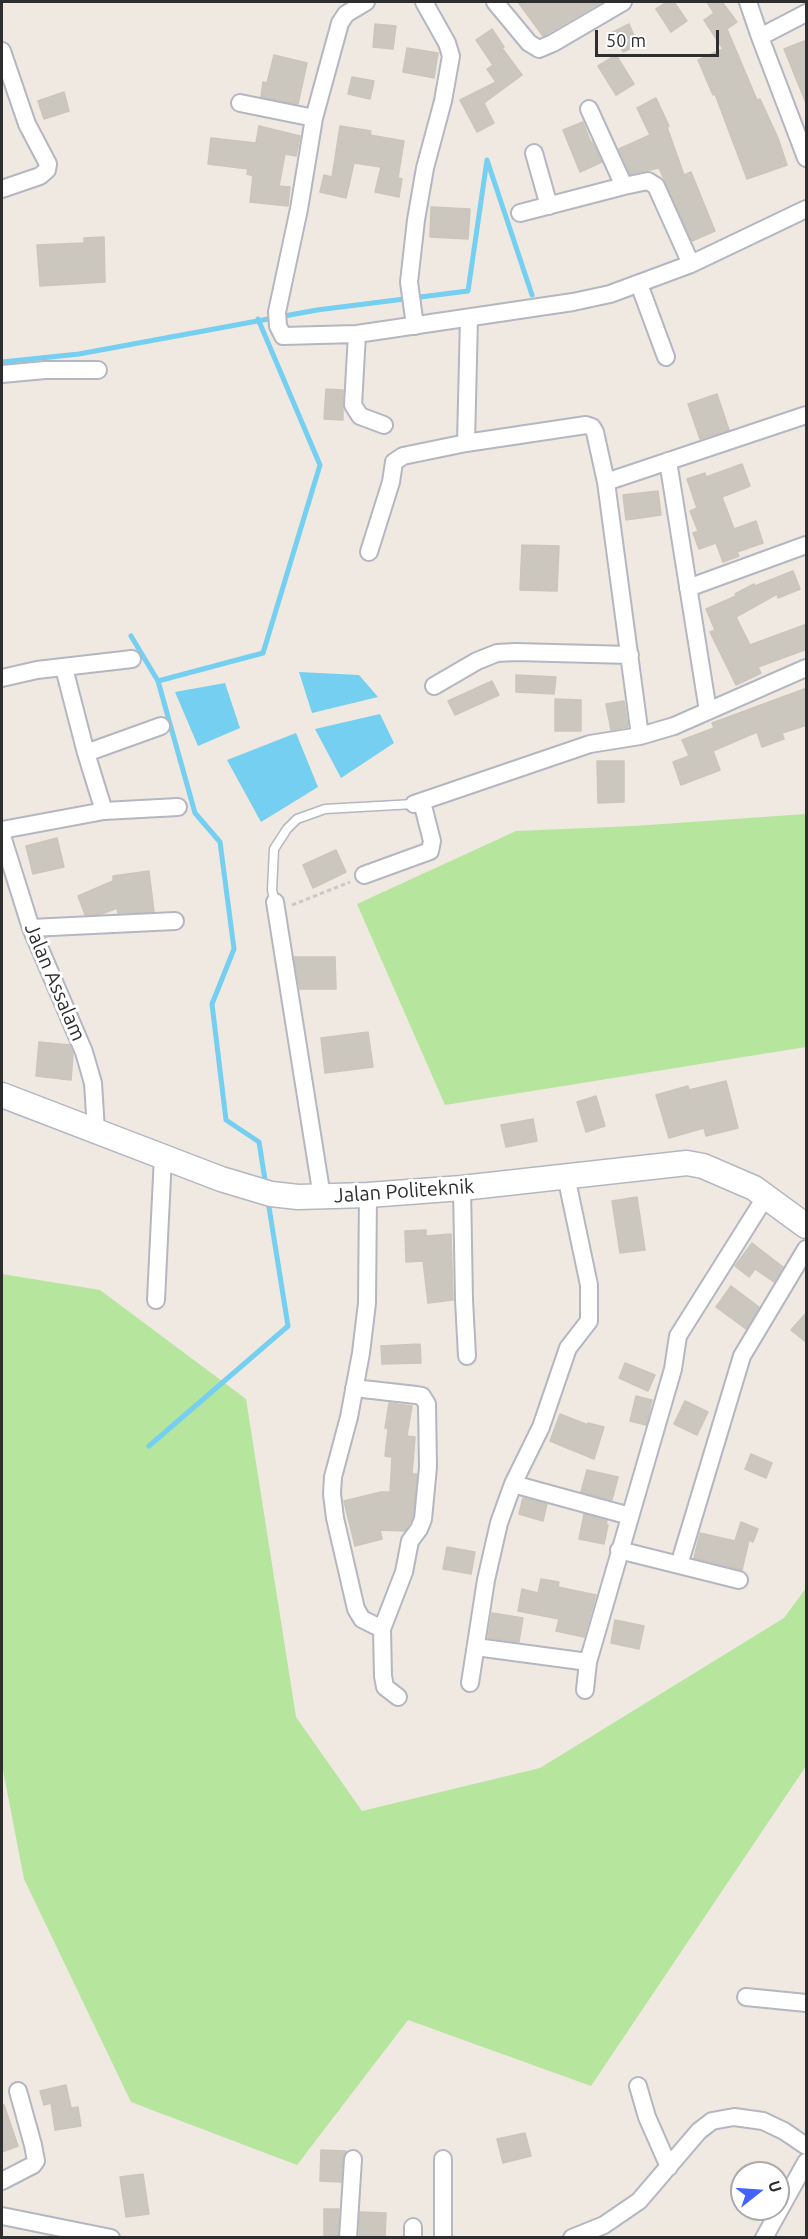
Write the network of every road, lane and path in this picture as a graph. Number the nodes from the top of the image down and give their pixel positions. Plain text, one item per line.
1 (366, 2) edge
2 (424, 2) edge
3 (495, 2) edge
4 (623, 2) edge
5 (748, 2) edge
6 (807, 14) edge
7 (760, 37) junction
8 (2, 51) edge
9 (240, 103) dead end
10 (589, 109) dead end
11 (314, 118) junction
12 (534, 153) dead end
13 (807, 158) edge
14 (624, 186) junction
15 (2, 189) edge
16 (549, 206) junction
17 (807, 208) edge
18 (520, 213) dead end
19 (691, 264) junction
20 (639, 284) junction
21 (413, 318) junction
22 (469, 318) junction
23 (357, 334) junction
24 (666, 357) dead end
25 (98, 370) dead end
26 (2, 374) edge
27 (807, 415) edge
28 (384, 425) dead end
29 (466, 443) junction
30 (668, 461) junction
31 (606, 482) junction
32 (807, 544) edge
33 (369, 552) dead end
34 (688, 588) junction
35 (630, 655) junction
36 (132, 659) dead end
37 (64, 668) junction
38 (807, 668) edge
39 (2, 678) edge
40 (434, 686) dead end
41 (708, 711) junction
42 (161, 726) dead end
43 (640, 736) junction
44 (86, 753) junction
45 (418, 803) junction
46 (178, 807) dead end
47 (104, 811) junction
48 (2, 830) edge
49 (2, 836) edge
50 (364, 875) joint
51 (275, 907) junction
52 (175, 921) dead end
53 (31, 928) junction
54 (2, 1095) edge
55 (96, 1130) junction
56 (163, 1156) junction
57 (566, 1176) junction
58 (462, 1188) junction
59 (368, 1195) junction
60 (766, 1196) junction
61 (322, 1197) junction
62 (807, 1226) edge
63 (807, 1249) edge
64 (156, 1300) dead end
65 (467, 1356) dead end
66 (354, 1388) junction
67 (513, 1484) junction
68 (630, 1516) junction
69 (620, 1550) junction
70 (680, 1565) junction
71 (739, 1580) dead end
72 (382, 1629) junction
73 (476, 1647) junction
74 (588, 1662) junction
75 (470, 1683) dead end
76 (585, 1690) dead end
77 (398, 1697) dead end
78 (746, 1997) dead end
79 (807, 2003) edge
80 (638, 2086) dead end
81 (18, 2091) dead end
82 (807, 2146) edge
83 (353, 2159) dead end
84 (443, 2159) dead end
85 (807, 2162) edge
86 (669, 2167) junction
87 (2, 2181) edge
88 (2, 2216) edge
89 (111, 2238) edge
90 (348, 2238) edge
91 (443, 2238) edge
92 (572, 2238) edge
93 (764, 2238) edge

1 - 11 street
2 - 21 street
3 - 4 street
5 - 7 street
6 - 7 street
7 - 13 street
8 - 15 street
9 - 11 street
10 - 14 street
11 - 23 street
12 - 16 street
14 - 16 street
14 - 19 street
16 - 18 street
17 - 19 street
19 - 20 street
20 - 22 street
20 - 24 street
21 - 22 street
21 - 23 street
22 - 29 street
23 - 28 street
25 - 26 street
27 - 30 street
29 - 31 street
29 - 33 street
30 - 31 street
30 - 34 street
31 - 35 street
32 - 34 street
34 - 41 street
35 - 40 street
35 - 43 street
36 - 37 street
37 - 39 street
37 - 44 street
38 - 41 street
41 - 43 street
42 - 44 street
43 - 45 street
44 - 47 street
45 - 50 street
45 - 51 lane
46 - 47 street
47 - 48 street
49 - 53 street, Jalan Assalam
50 - 51 path
51 - 61 street
52 - 53 street
53 - 55 street, Jalan Assalam
54 - 55 street, Jalan Politeknik
55 - 56 street, Jalan Politeknik
56 - 61 street, Jalan Politeknik
56 - 64 street
57 - 58 street, Jalan Politeknik
57 - 60 street, Jalan Politeknik
57 - 67 street
58 - 59 street, Jalan Politeknik
58 - 65 street
59 - 61 street, Jalan Politeknik
59 - 66 street
60 - 62 street, Jalan Politeknik
60 - 68 street
63 - 70 street
66 - 72 street
66 - 72 street
67 - 68 street
67 - 73 street
68 - 69 street
69 - 70 street
69 - 74 street
70 - 71 street
72 - 77 street
73 - 74 street
73 - 75 street
74 - 76 street
78 - 79 street
80 - 86 street
81 - 87 street
82 - 86 street
83 - 90 street
84 - 91 street
85 - 93 street
86 - 92 street
88 - 89 street

